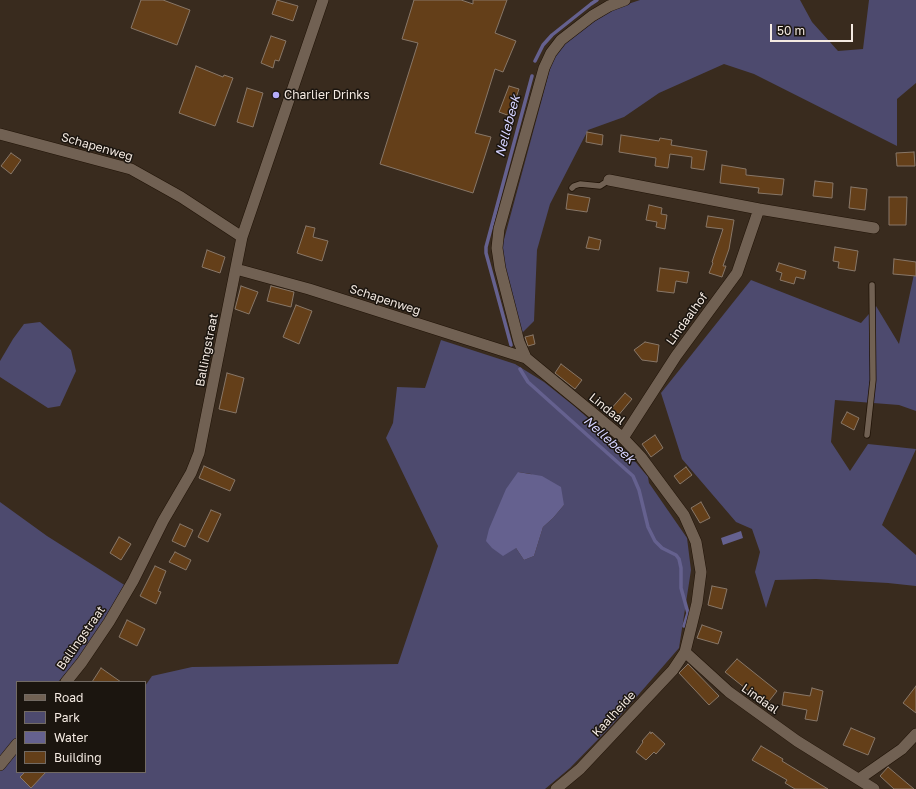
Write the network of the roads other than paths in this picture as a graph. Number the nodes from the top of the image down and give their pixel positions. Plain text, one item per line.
1 (323, 0) edge
2 (625, 0) edge
3 (0, 134) edge
4 (609, 180) joint
5 (572, 188) dead end
6 (759, 209) junction
7 (874, 228) dead end
8 (242, 237) junction
9 (236, 269) junction
10 (872, 285) dead end
11 (526, 358) junction
12 (867, 435) dead end
13 (623, 438) junction
14 (685, 652) junction
15 (67, 681) edge
16 (916, 734) edge
17 (16, 745) edge
18 (0, 765) edge
19 (859, 779) junction
20 (556, 789) edge
21 (874, 789) edge

1 - 8 street, Ballingstraat
2 - 11 street, Lindaal
3 - 8 street, Schapenweg
4 - 5 lane
4 - 6 street
6 - 7 street
6 - 13 street, Lindaalhof
8 - 9 street, Ballingstraat
9 - 11 street, Schapenweg
9 - 15 street, Ballingstraat
10 - 12 lane
11 - 13 street, Lindaal
13 - 14 street, Lindaal
14 - 19 street, Lindaal
14 - 20 street, Kaalheide
16 - 19 street
17 - 18 street
19 - 21 street, Lindaal

